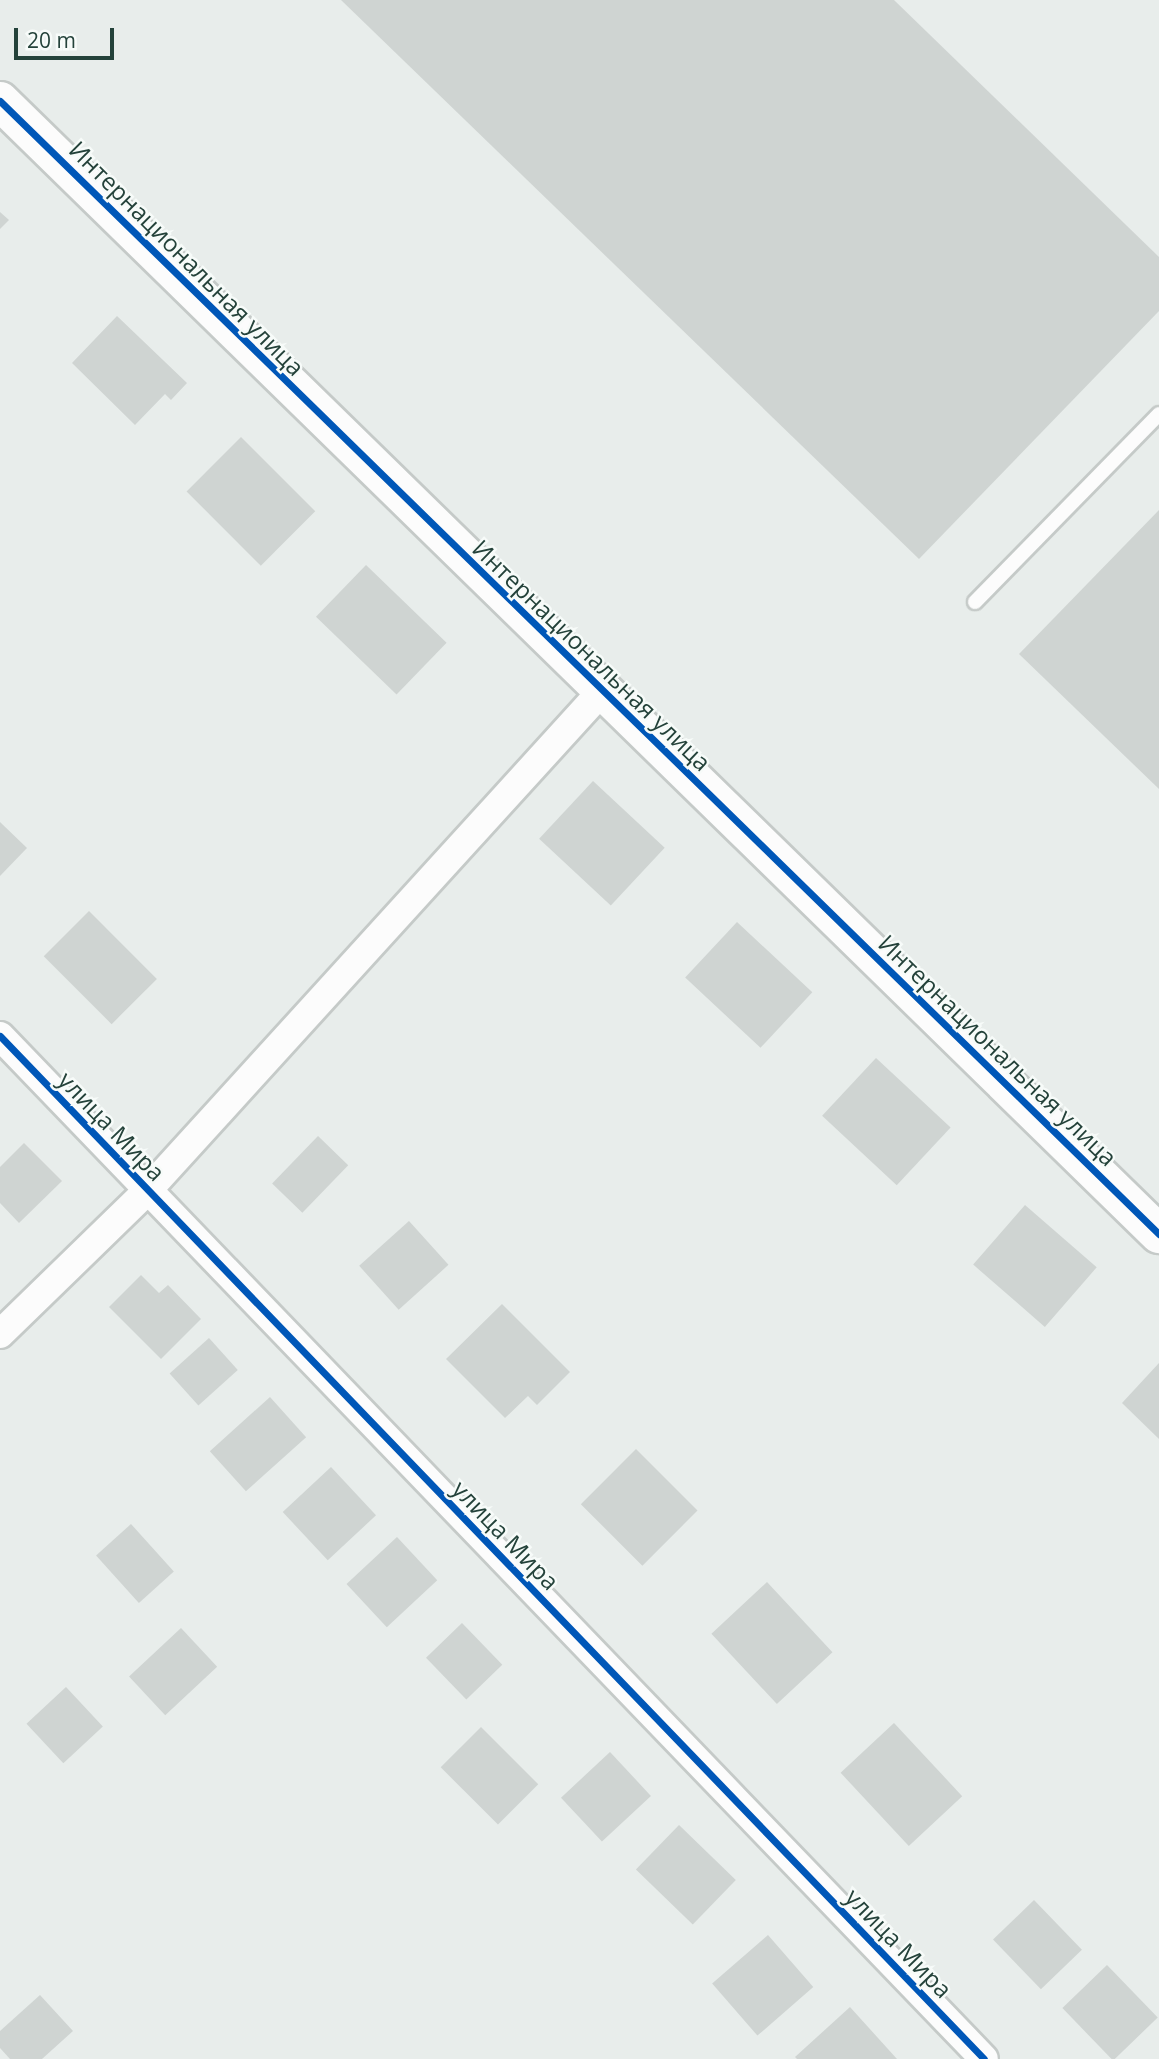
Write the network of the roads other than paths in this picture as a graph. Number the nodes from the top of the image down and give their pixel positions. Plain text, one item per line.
1 (0, 101) edge
2 (1159, 414) edge
3 (975, 602) dead end
4 (601, 692) junction
5 (0, 1036) edge
6 (147, 1191) junction
7 (1159, 1234) edge
8 (0, 1334) edge
9 (984, 2059) edge

1 - 4 street, Интернациональная улица
2 - 3 lane
4 - 6 street
4 - 7 street, Интернациональная улица
5 - 6 street, улица Мира
6 - 8 street
6 - 9 street, улица Мира

